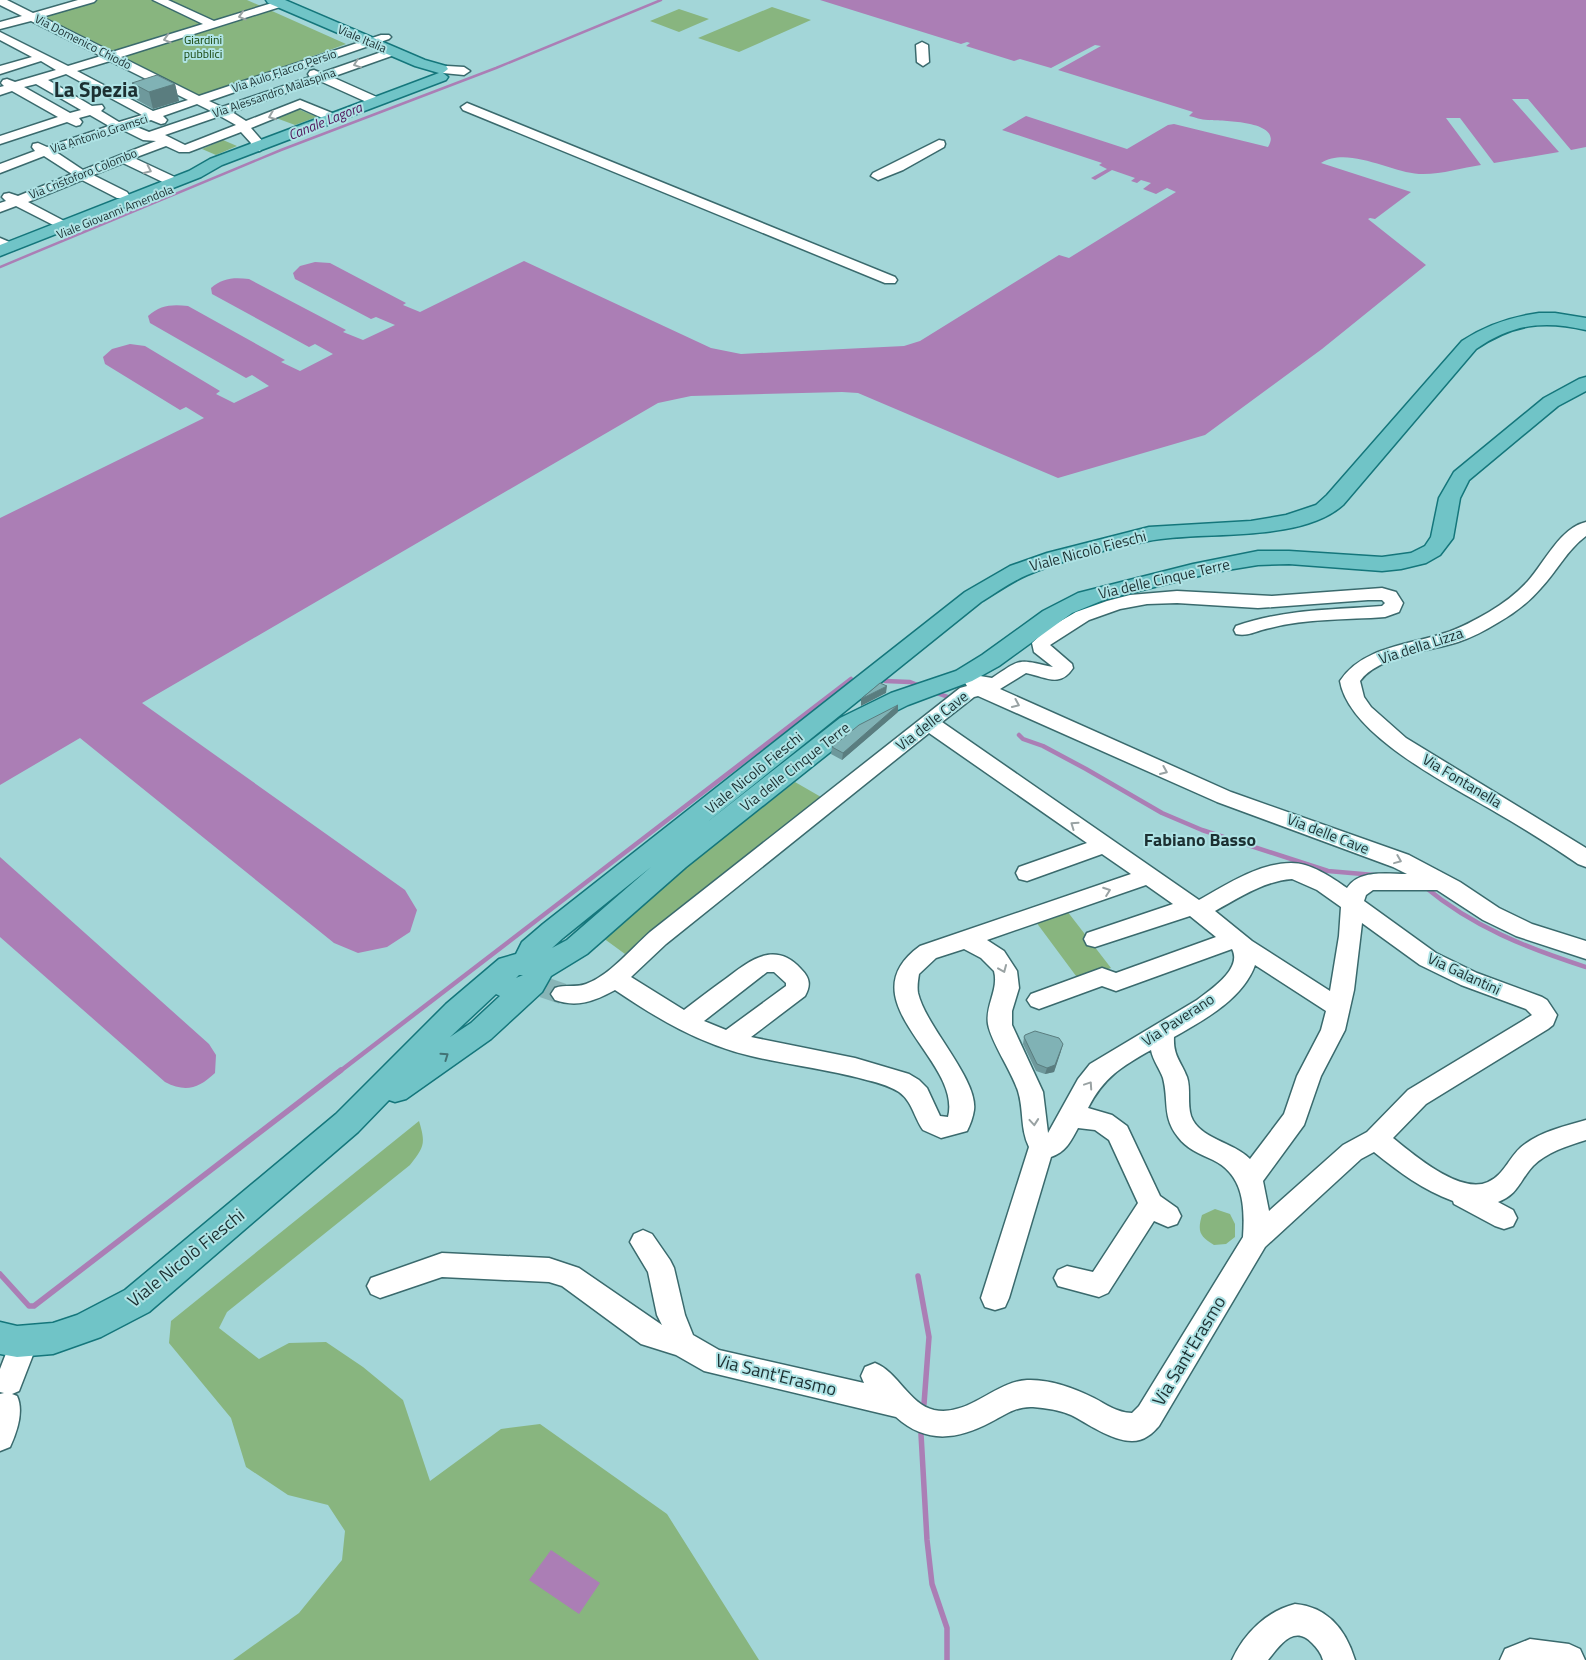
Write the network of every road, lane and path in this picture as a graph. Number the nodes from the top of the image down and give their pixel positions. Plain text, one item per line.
1 (159, 0) edge
2 (0, 1) edge
3 (84, 1) edge
4 (36, 2) dead end
5 (277, 2) edge
6 (15, 8) junction
7 (0, 12) edge
8 (32, 16) junction
9 (214, 25) junction
10 (0, 26) edge
11 (61, 31) junction
12 (0, 35) edge
13 (385, 37) dead end
14 (369, 41) junction
15 (19, 44) junction
16 (922, 45) dead end
17 (0, 50) edge
18 (393, 52) junction
19 (112, 56) junction
20 (0, 57) edge
21 (43, 57) junction
22 (923, 62) dead end
23 (16, 65) junction
24 (298, 66) junction
25 (0, 70) edge
26 (68, 71) junction
27 (437, 72) joint
28 (321, 77) junction
29 (0, 79) edge
30 (39, 80) junction
31 (252, 82) junction
32 (15, 87) junction
33 (153, 89) junction
34 (0, 91) edge
35 (276, 93) junction
36 (123, 99) junction
37 (199, 101) junction
38 (375, 101) junction
39 (300, 104) junction
40 (467, 107) dead end
41 (90, 110) junction
42 (222, 112) junction
43 (28, 115) dead end
44 (154, 116) junction
45 (67, 118) junction
46 (333, 118) junction
47 (47, 124) junction
48 (125, 126) junction
49 (0, 128) edge
50 (177, 128) junction
51 (246, 130) junction
52 (96, 135) junction
53 (79, 138) junction
54 (161, 138) junction
55 (275, 141) junction
56 (939, 144) dead end
57 (19, 148) edge
58 (255, 148) junction
59 (123, 158) junction
60 (226, 160) junction
61 (0, 162) edge
62 (0, 169) edge
63 (81, 174) junction
64 (878, 176) dead end
65 (174, 182) junction
66 (0, 193) edge
67 (122, 195) dead end
68 (16, 201) junction
69 (0, 208) edge
70 (63, 226) junction
71 (2, 249) edge
72 (890, 280) dead end
73 (1586, 324) edge
74 (1586, 383) edge
75 (1586, 527) edge
76 (1243, 630) dead end
77 (962, 677) junction
78 (1350, 689) joint
79 (929, 722) junction
80 (1104, 845) junction
81 (1586, 859) edge
82 (1027, 873) dead end
83 (1149, 876) junction
84 (1426, 882) junction
85 (1352, 903) junction
86 (1195, 908) junction
87 (1094, 939) dead end
88 (966, 940) junction
89 (1240, 943) junction
90 (1586, 950) edge
91 (615, 978) junction
92 (533, 980) junction
93 (1039, 1000) dead end
94 (1339, 1008) junction
95 (685, 1022) junction
96 (1163, 1031) junction
97 (728, 1041) junction
98 (1129, 1051) junction
99 (1165, 1059) junction
100 (1071, 1117) junction
101 (1586, 1130) edge
102 (1376, 1139) junction
103 (1042, 1146) junction
104 (1249, 1179) junction
105 (1420, 1187) dead end
106 (1456, 1192) junction
107 (1504, 1218) dead end
108 (1256, 1239) junction
109 (643, 1242) dead end
110 (1067, 1278) dead end
111 (380, 1286) dead end
112 (995, 1298) dead end
113 (12, 1340) edge
114 (683, 1344) junction
115 (875, 1376) dead end
116 (901, 1405) junction
117 (0, 1437) edge
118 (1248, 1660) edge
119 (1339, 1660) edge
120 (1516, 1660) edge
121 (1569, 1660) edge

1 - 9 street
2 - 6 street, Via Domenico Chiodo
3 - 8 street
4 - 6 street
5 -> 9 street
5 - 14 main road, Viale Italia
6 - 7 street
6 - 8 street, Via Domenico Chiodo
8 - 10 street
8 - 11 street, Via Domenico Chiodo
9 -> 19 street
11 - 15 street
11 - 19 street, Via Domenico Chiodo
12 - 15 street
13 - 14 street, Via Aulo Flacco Persio
14 - 18 main road, Viale Italia
14 - 24 street, Via Aulo Flacco Persio
15 - 17 street
15 - 21 street
16 - 22 street
18 - 27 main road, Viale Italia
18 -> 28 street, Via Alessandro Malaspina
19 - 26 street
19 - 33 street, Via Domenico Chiodo
20 - 23 street
21 - 23 street
21 - 26 street
23 - 25 street
24 - 28 street
24 - 31 street, Via Aulo Flacco Persio
26 - 30 street
26 - 36 street
27 - 38 main road, Viale Giovanni Amendola
28 - 35 street, Via Alessandro Malaspina
28 - 38 street
29 - 32 street
30 - 32 street
30 - 41 street
31 - 35 street
31 - 37 street, Via Aulo Flacco Persio
32 - 34 street
32 - 45 street
33 - 36 street
33 - 37 street, Via Domenico Chiodo
35 - 39 street
35 - 42 street, Via Alessandro Malaspina
36 - 41 street
36 - 44 street
37 - 42 street, Via Domenico Chiodo
37 - 44 street, Via Antonio Gramsci
38 - 46 main road, Viale Giovanni Amendola
39 - 46 street
39 -> 51 street
40 - 72 street
41 - 45 street
41 - 48 street
42 - 50 street, Via Alessandro Malaspina
42 - 51 street, Via Domenico Chiodo
43 - 47 street
44 - 48 street, Via Antonio Gramsci
44 - 50 street
45 - 47 street
45 - 52 street
46 - 55 main road, Viale Giovanni Amendola
47 - 53 street
47 - 57 street
48 - 52 street, Via Antonio Gramsci
48 - 54 street
49 - 57 street
50 - 54 street, Via Alessandro Malaspina
51 - 54 street
51 - 55 street
51 - 58 street
52 - 53 street, Via Antonio Gramsci
53 - 57 street, Via Antonio Gramsci
54 - 59 street, Via Cristoforo Colombo
55 - 58 main road, Viale Giovanni Amendola
56 - 64 street
57 - 61 street
57 - 62 street, Via Antonio Gramsci
57 - 63 street
58 - 60 main road, Viale Giovanni Amendola
59 - 63 street, Via Cristoforo Colombo
59 -> 65 street
60 - 65 main road, Viale Giovanni Amendola
60 - 71 main road, Viale Giovanni Amendola
63 - 67 street
63 - 68 street, Via Cristoforo Colombo
65 - 70 main road, Viale Giovanni Amendola
66 - 68 street
68 - 69 street, Via Cristoforo Colombo
68 - 70 street
70 - 71 main road, Viale Giovanni Amendola
73 - 92 main road, Viale Nicolò Fieschi
74 - 77 main road, Via delle Cinque Terre
75 - 78 street, Via della Lizza
76 - 77 street
77 - 92 main road, Via delle Cinque Terre
78 - 81 street, Via Fontanella
80 -> 79 street
79 -> 84 street, Via delle Cave
79 - 91 street, Via delle Cave
80 - 82 street
80 - 83 street
83 - 86 street
88 -> 83 street
84 - 85 street, Via delle Cave
84 - 90 street, Via delle Cave
85 - 86 street, Via Galantini
85 - 94 street
85 - 102 street, Via Galantini
86 - 87 street, Via Galantini
86 - 89 street
88 - 97 street
88 -> 103 street
89 - 93 street
89 - 94 street
89 - 96 street, Via Paverano
91 - 92 street, Via delle Cave
91 - 95 street
92 - 113 main road, Viale Nicolò Fieschi
94 - 104 street
95 - 97 street
95 - 97 street
96 - 98 street, Via Paverano
96 - 99 street
98 - 99 street
100 -> 98 street, Via Paverano
99 - 104 street
100 - 103 street, Via Paverano
100 - 110 street
101 - 106 street
102 - 106 street
102 - 108 street, Via Galantini
103 - 112 street
104 - 108 street
105 - 106 street
106 - 107 street
108 - 116 street, Via Sant'Erasmo
109 - 114 street
111 - 114 street, Via Sant'Erasmo
113 - 117 street
114 - 116 street, Via Sant'Erasmo
115 - 116 street, Via Sant'Erasmo
118 - 119 street
120 - 121 street

